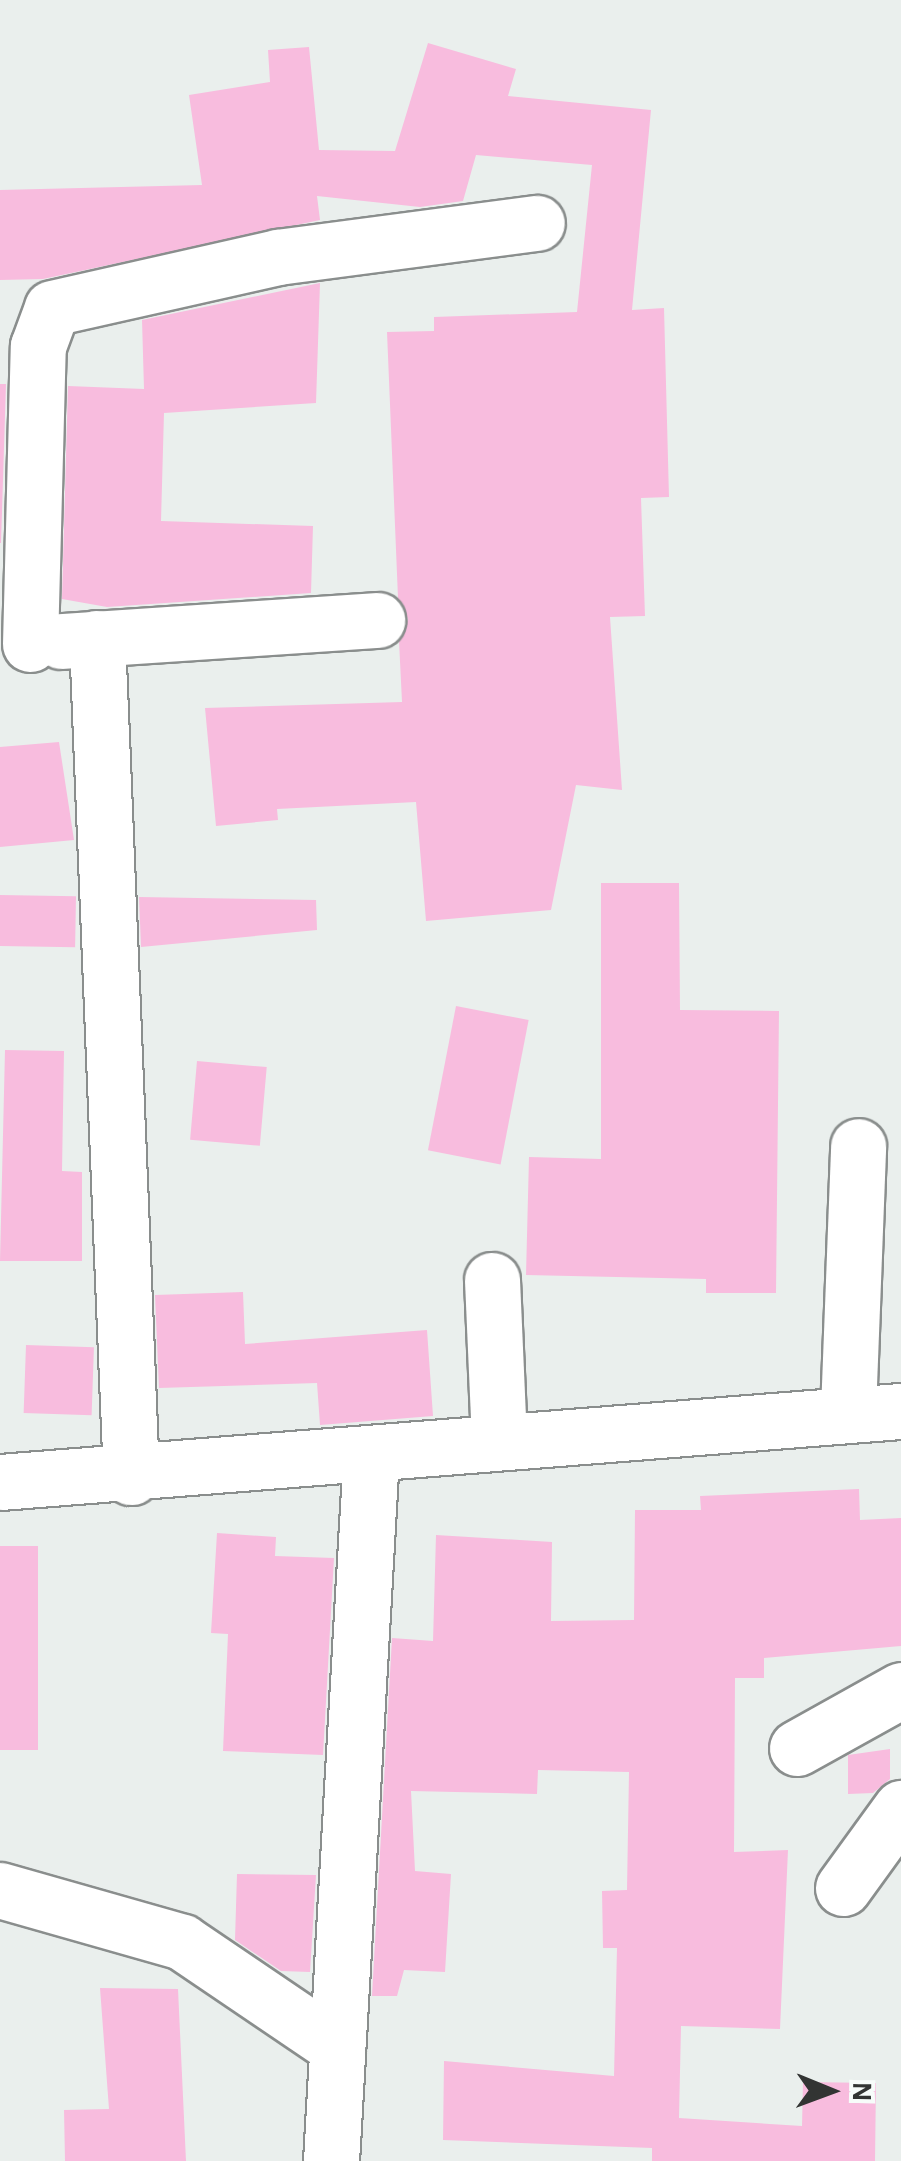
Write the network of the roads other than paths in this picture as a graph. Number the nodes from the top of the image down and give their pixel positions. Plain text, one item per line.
1 (536, 223) dead end
2 (377, 620) dead end
3 (97, 638) junction
4 (15, 645) edge
5 (858, 1146) dead end
6 (492, 1280) dead end
7 (874, 1411) edge
8 (499, 1439) junction
9 (370, 1454) junction
10 (131, 1477) junction
11 (0, 1482) edge
12 (901, 1690) edge
13 (797, 1748) dead end
14 (901, 1808) edge
15 (843, 1888) dead end
16 (0, 1890) edge
17 (337, 2048) junction
18 (332, 2161) edge

1 - 4 street
2 - 3 street
3 - 4 street
3 - 10 street
5 - 7 street
6 - 8 street
7 - 8 street
8 - 9 street
9 - 10 street
9 - 17 street
10 - 11 street
12 - 13 street
14 - 15 street
16 - 17 street
17 - 18 street

